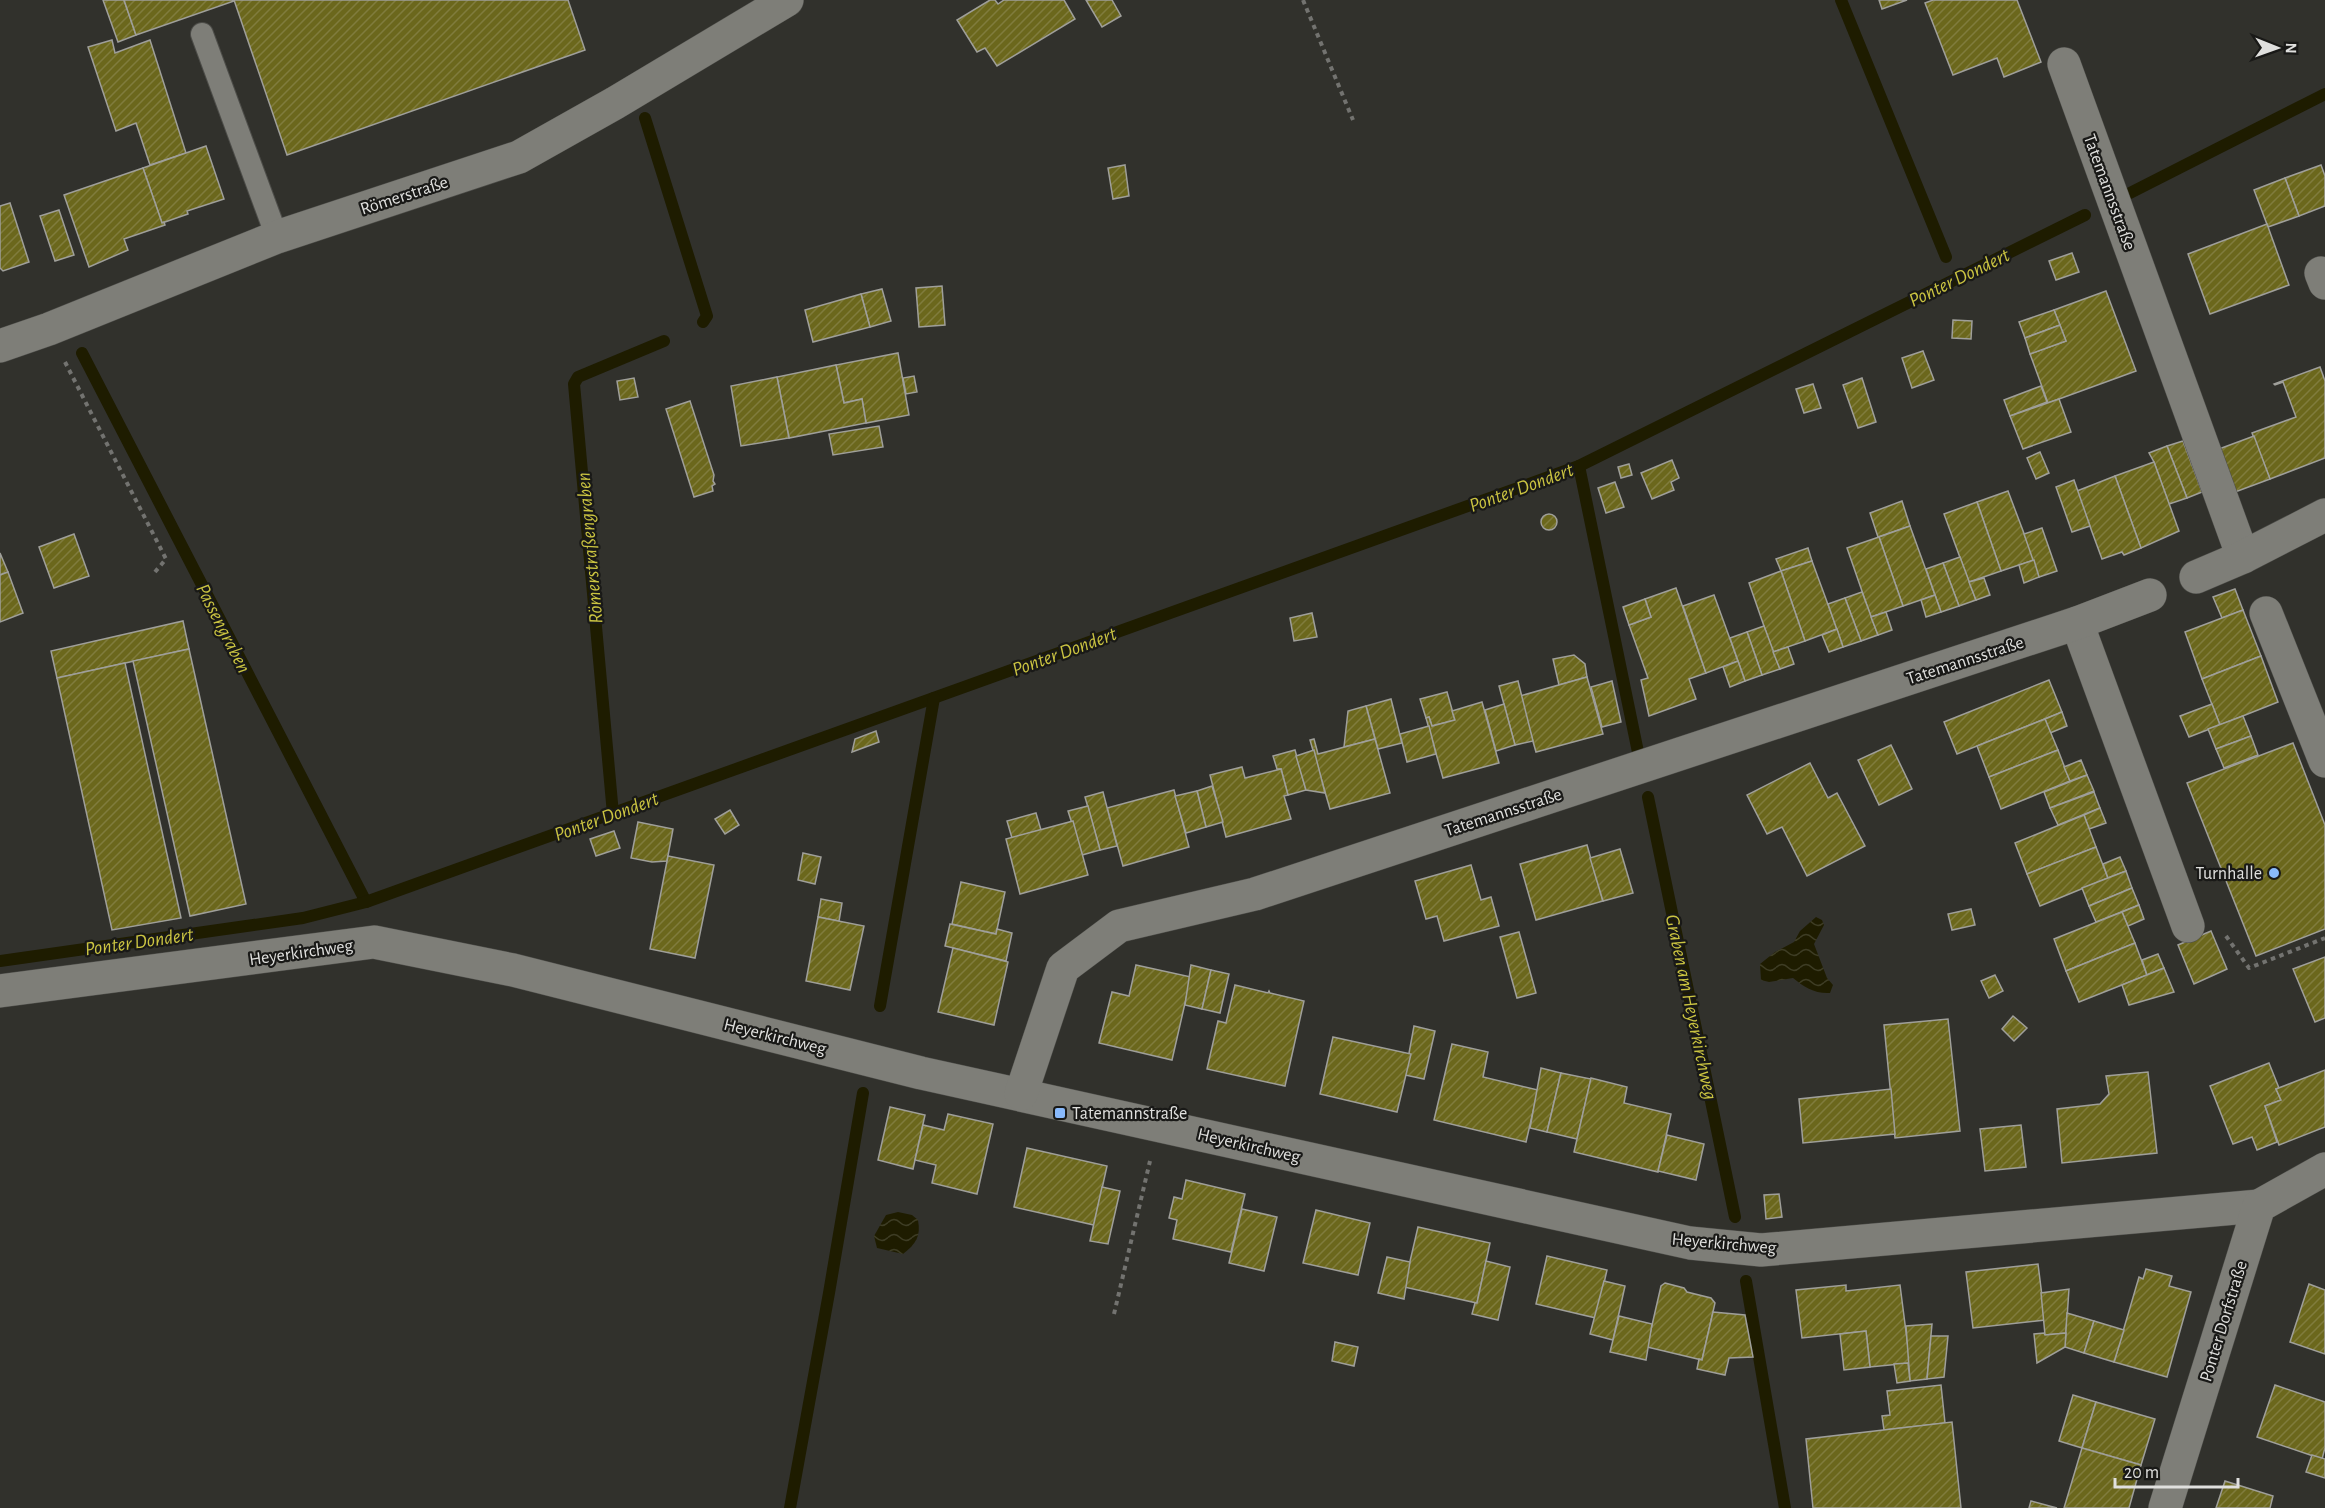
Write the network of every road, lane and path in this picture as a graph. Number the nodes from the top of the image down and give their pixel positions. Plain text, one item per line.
1 (787, 0) edge
2 (1303, 0) edge
3 (202, 34) dead end
4 (2064, 64) dead end
5 (1353, 120) dead end
6 (277, 237) junction
7 (49, 329) junction
8 (0, 346) edge
9 (2325, 515) edge
10 (2243, 557) junction
11 (155, 572) dead end
12 (2196, 578) dead end
13 (2150, 595) dead end
14 (2266, 613) dead end
15 (2078, 622) junction
16 (2325, 761) edge
17 (2188, 926) joint
18 (2325, 938) edge
19 (0, 992) edge
20 (1021, 1094) junction
21 (1159, 1125) junction
22 (2325, 1169) edge
23 (2259, 1206) junction
24 (1114, 1314) dead end
25 (2164, 1508) edge

1 - 6 street, Römerstraße
2 - 5 path
3 - 6 lane
4 - 10 street, Tatemannsstraße
6 - 7 street, Römerstraße
7 - 8 street, Römerstraße
7 - 11 path
9 - 10 street
10 - 12 street
13 - 15 street, Tatemannsstraße
14 - 16 street
15 - 17 street
15 - 20 street, Tatemannsstraße
17 - 18 path
19 - 20 street, Heyerkirchweg
20 - 21 street, Heyerkirchweg
21 - 23 street, Heyerkirchweg
21 - 24 path
22 - 23 street
23 - 25 street, Ponter Dorfstraße

